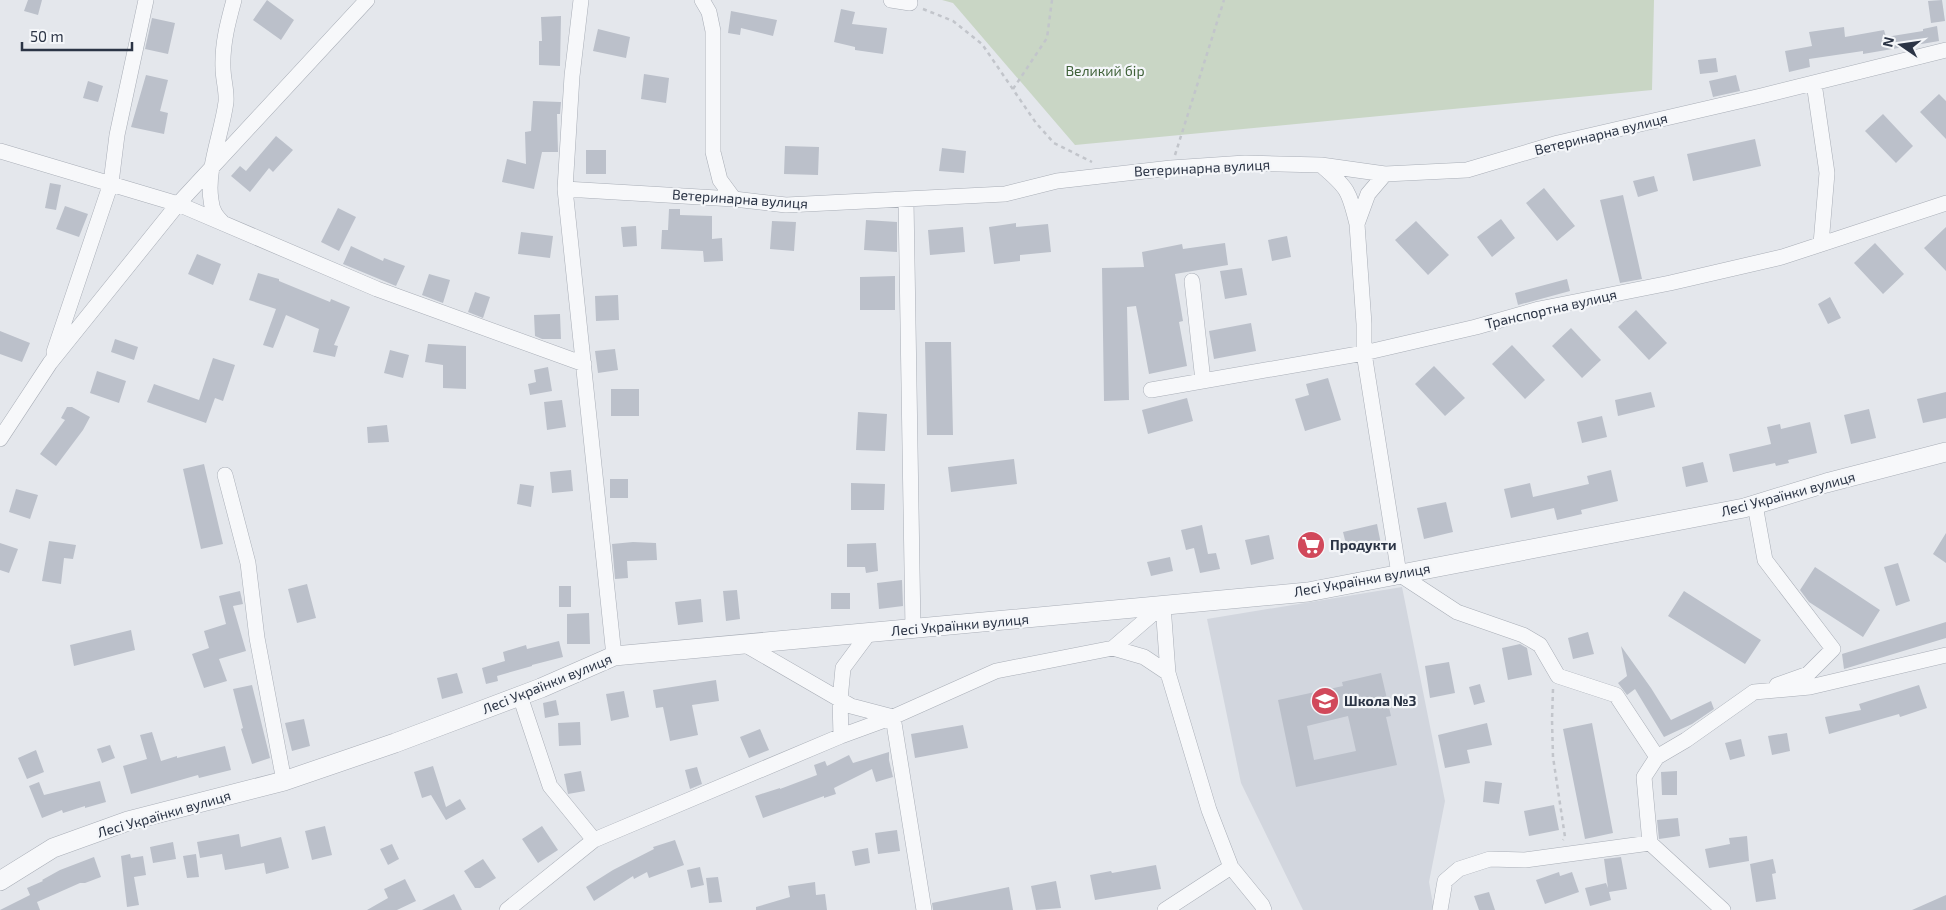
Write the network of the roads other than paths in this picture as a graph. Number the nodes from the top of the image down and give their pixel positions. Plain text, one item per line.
1 (146, 0) edge
2 (234, 0) edge
3 (367, 0) edge
4 (581, 0) edge
5 (702, 0) edge
6 (891, 0) edge
7 (910, 4) road end
8 (1946, 50) edge
9 (1814, 83) junction
10 (0, 151) edge
11 (1321, 165) junction
12 (213, 166) junction
13 (1385, 174) junction
14 (112, 183) junction
15 (565, 189) junction
16 (734, 199) junction
17 (906, 200) junction
18 (1946, 203) edge
19 (178, 204) junction
20 (223, 223) junction
21 (1357, 224) junction
22 (1821, 244) junction
23 (1192, 281) dead end
24 (1364, 353) junction
25 (50, 363) junction
26 (584, 364) junction
27 (1203, 381) junction
28 (1151, 390) dead end
29 (0, 439) edge
30 (1946, 452) edge
31 (225, 475) dead end
32 (1755, 505) junction
33 (1400, 574) junction
34 (1162, 605) junction
35 (913, 630) junction
36 (869, 634) junction
37 (744, 644) junction
38 (1113, 648) junction
39 (1946, 655) edge
40 (614, 656) junction
41 (1168, 672) junction
42 (1754, 692) junction
43 (520, 696) junction
44 (840, 700) junction
45 (893, 717) junction
46 (841, 736) junction
47 (1657, 757) junction
48 (284, 782) junction
49 (594, 840) junction
50 (1650, 843) junction
51 (1231, 867) junction
52 (0, 882) edge
53 (507, 910) edge
54 (924, 910) edge
55 (1166, 910) edge
56 (1264, 910) edge
57 (1440, 910) edge
58 (1723, 910) edge

1 - 14 street
2 - 12 street
3 - 12 street
4 - 15 street
5 - 16 street
6 - 7 street
8 - 9 street, Ветеринарна вулиця
9 - 13 street, Ветеринарна вулиця
9 - 22 street
10 - 14 street
11 - 13 street, Ветеринарна вулиця
11 - 17 street, Ветеринарна вулиця
11 - 21 street
12 - 19 street
12 - 20 street
13 - 21 street
14 - 19 street
14 - 25 street
15 - 16 street, Ветеринарна вулиця
15 - 26 street
16 - 17 street, Ветеринарна вулиця
17 - 35 street
18 - 22 street, Транспортна вулиця
19 - 20 street
19 - 25 street
20 - 26 street
21 - 24 street
22 - 24 street, Транспортна вулиця
23 - 27 street
24 - 27 street, Транспортна вулиця
24 - 33 street
25 - 29 street
26 - 40 street
27 - 28 street, Транспортна вулиця
30 - 32 street, Лесі Українки вулиця
31 - 48 street
32 - 33 street, Лесі Українки вулиця
32 - 42 street
33 - 34 street, Лесі Українки вулиця
33 - 47 street
34 - 35 street, Лесі Українки вулиця
34 - 38 street
34 - 41 street
35 - 36 street, Лесі Українки вулиця
36 - 37 street, Лесі Українки вулиця
36 - 44 street
37 - 40 street, Лесі Українки вулиця
37 - 44 street
38 - 41 street
38 - 45 street
39 - 42 street
40 - 43 street, Лесі Українки вулиця
41 - 51 street
42 - 47 street
43 - 48 street, Лесі Українки вулиця
43 - 49 street
44 - 45 street
44 - 46 street
45 - 46 street
45 - 54 street
46 - 49 street
47 - 50 street
48 - 52 street, Лесі Українки вулиця
49 - 53 street
50 - 57 street
50 - 58 street
51 - 55 street
51 - 56 street

